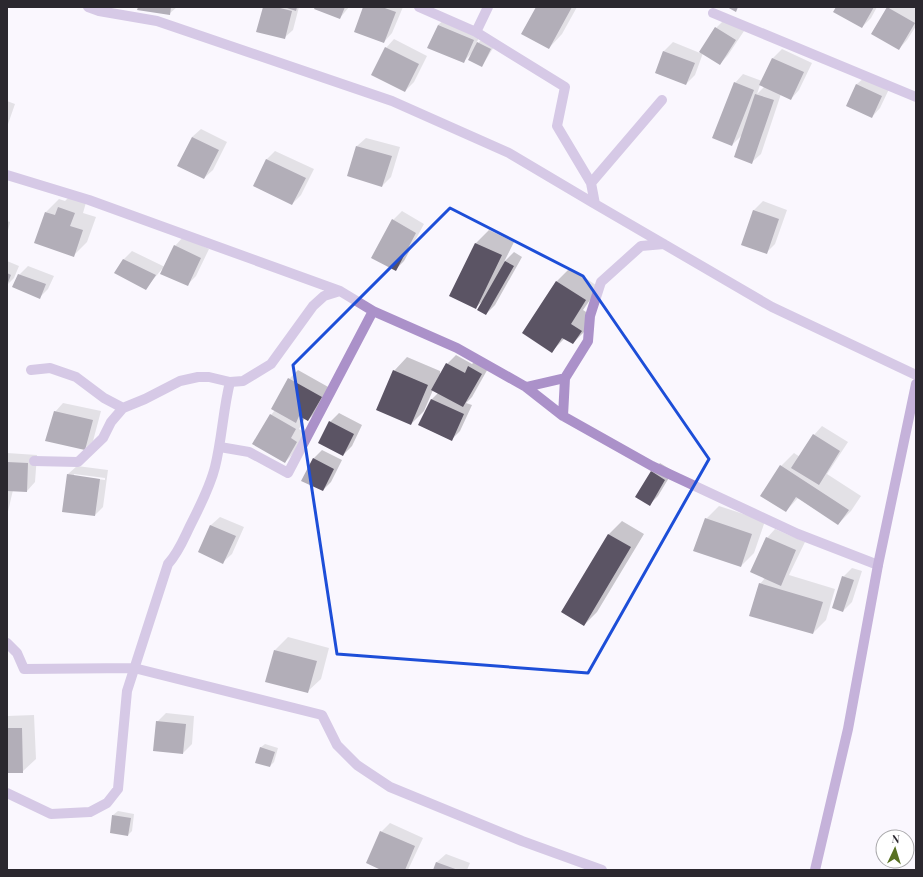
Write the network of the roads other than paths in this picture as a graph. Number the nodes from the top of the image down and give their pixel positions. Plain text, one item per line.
1 (88, 7) edge
2 (419, 7) edge
3 (488, 7) edge
4 (713, 13) dead end
5 (476, 32) junction
6 (916, 97) edge
7 (662, 100) dead end
8 (7, 175) edge
9 (591, 183) junction
10 (595, 204) junction
11 (664, 244) junction
12 (340, 291) junction
13 (373, 311) junction
14 (31, 370) dead end
15 (916, 375) edge
16 (565, 378) junction
17 (230, 382) junction
18 (916, 384) edge
19 (526, 387) junction
20 (123, 408) junction
21 (563, 416) junction
22 (912, 422) edge
23 (220, 447) junction
24 (34, 461) dead end
25 (878, 565) junction
26 (7, 643) edge
27 (134, 668) junction
28 (7, 793) edge
29 (602, 870) edge
30 (814, 870) edge

1 - 10 street
2 - 5 street
3 - 5 street
4 - 6 street
5 - 9 street
7 - 9 street
8 - 12 street
9 - 10 street
10 - 11 street
11 - 15 street
11 - 16 street
12 - 13 street
12 - 17 street
13 - 19 street
13 - 23 street
14 - 20 street
16 - 19 street
16 - 21 street
17 - 20 street
17 - 23 street
18 - 22 street
19 - 21 street
20 - 24 street
21 - 25 street
22 - 25 street
23 - 27 street
25 - 30 street
26 - 27 street
27 - 28 street
27 - 29 street

